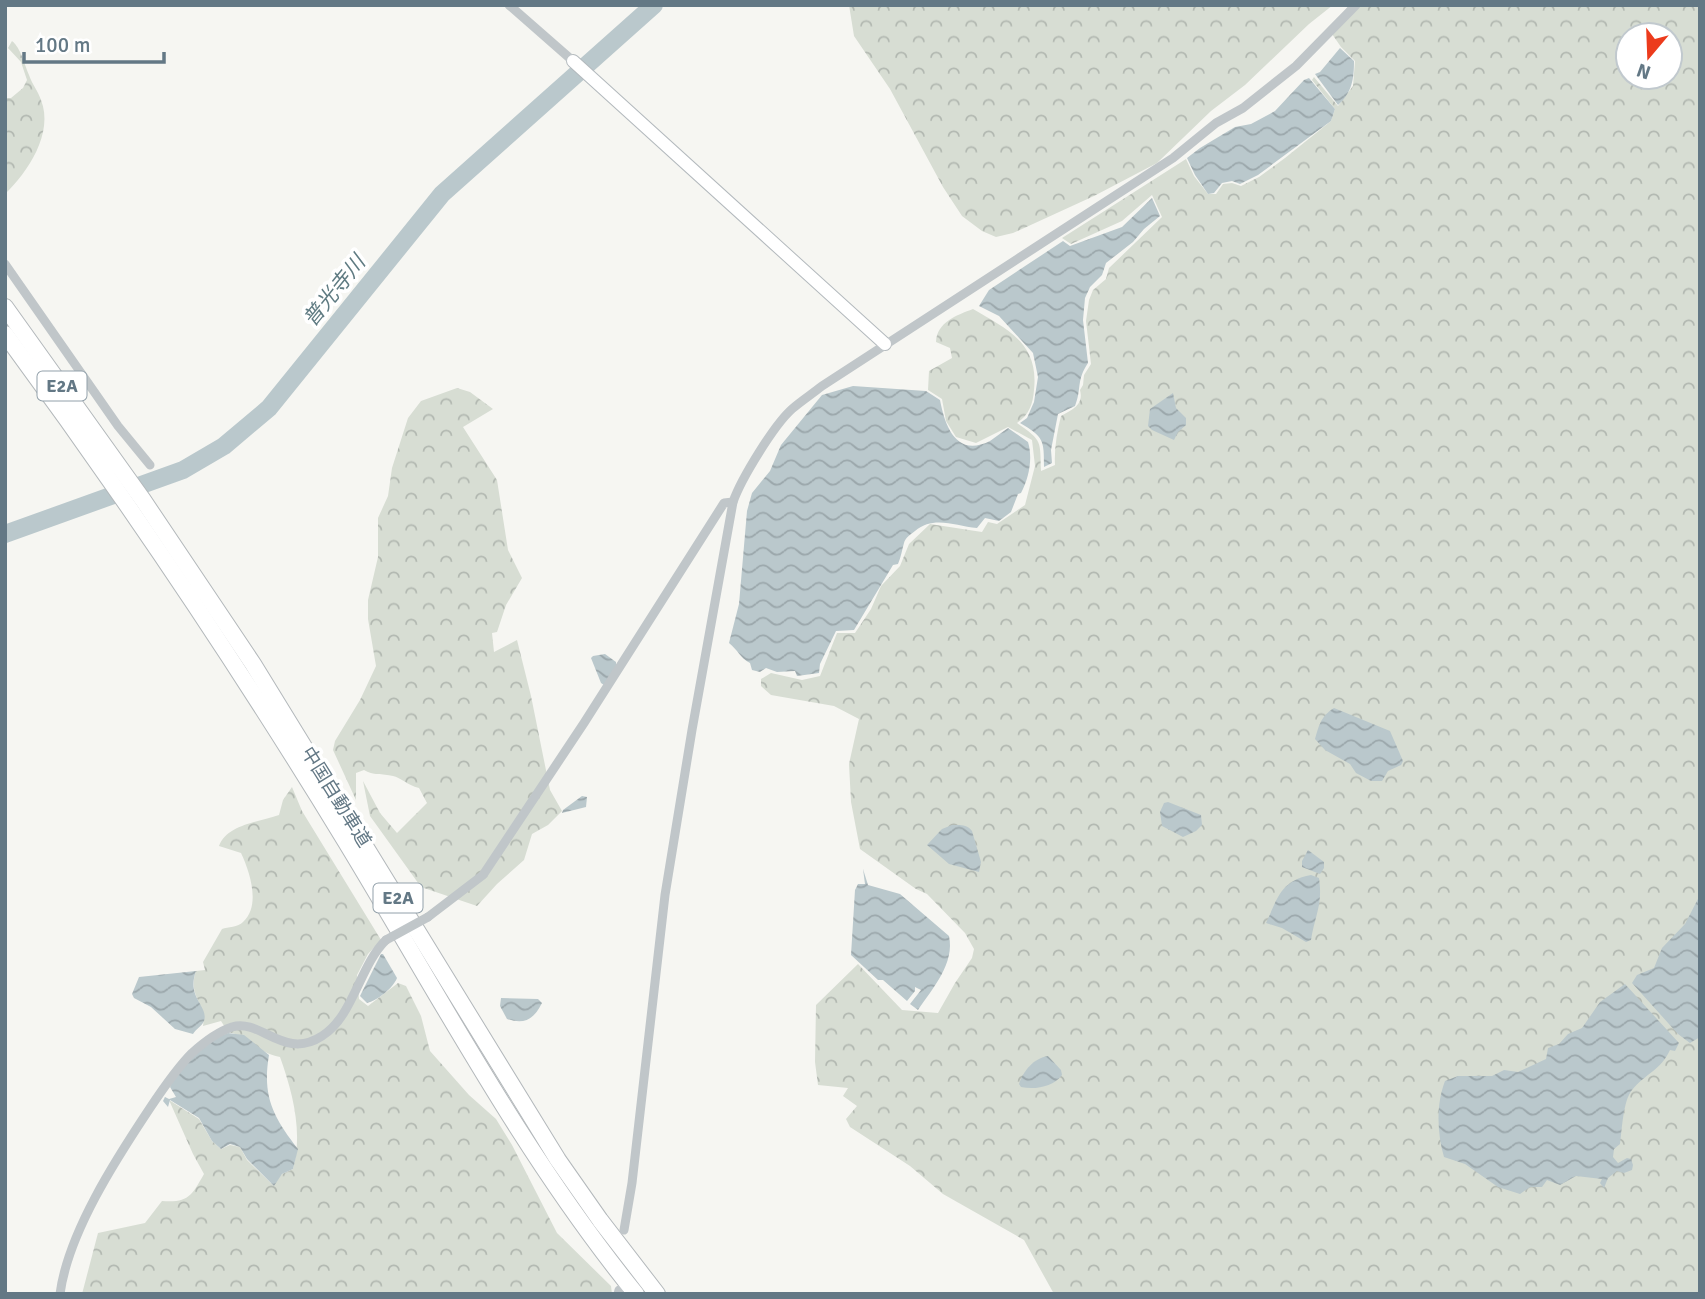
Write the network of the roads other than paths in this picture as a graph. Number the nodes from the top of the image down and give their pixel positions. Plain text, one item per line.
1 (509, 5) edge
2 (1356, 5) edge
3 (573, 61) joint
4 (5, 264) edge
5 (5, 307) edge
6 (5, 334) edge
7 (885, 344) junction
8 (150, 465) dead end
9 (111, 468) junction
10 (733, 502) junction
11 (624, 1230) dead end
12 (60, 1294) edge
13 (636, 1294) edge
14 (657, 1294) edge

1 - 3 street
2 - 7 street
3 - 7 street
4 - 8 street
5 - 9 highway, 中国自動車道 / E2A
6 - 9 highway, 中国自動車道 / E2A
7 - 10 street
9 - 13 highway, 中国自動車道 / E2A
9 - 14 highway, 中国自動車道 / E2A
10 - 11 street
10 - 12 street, bridge

